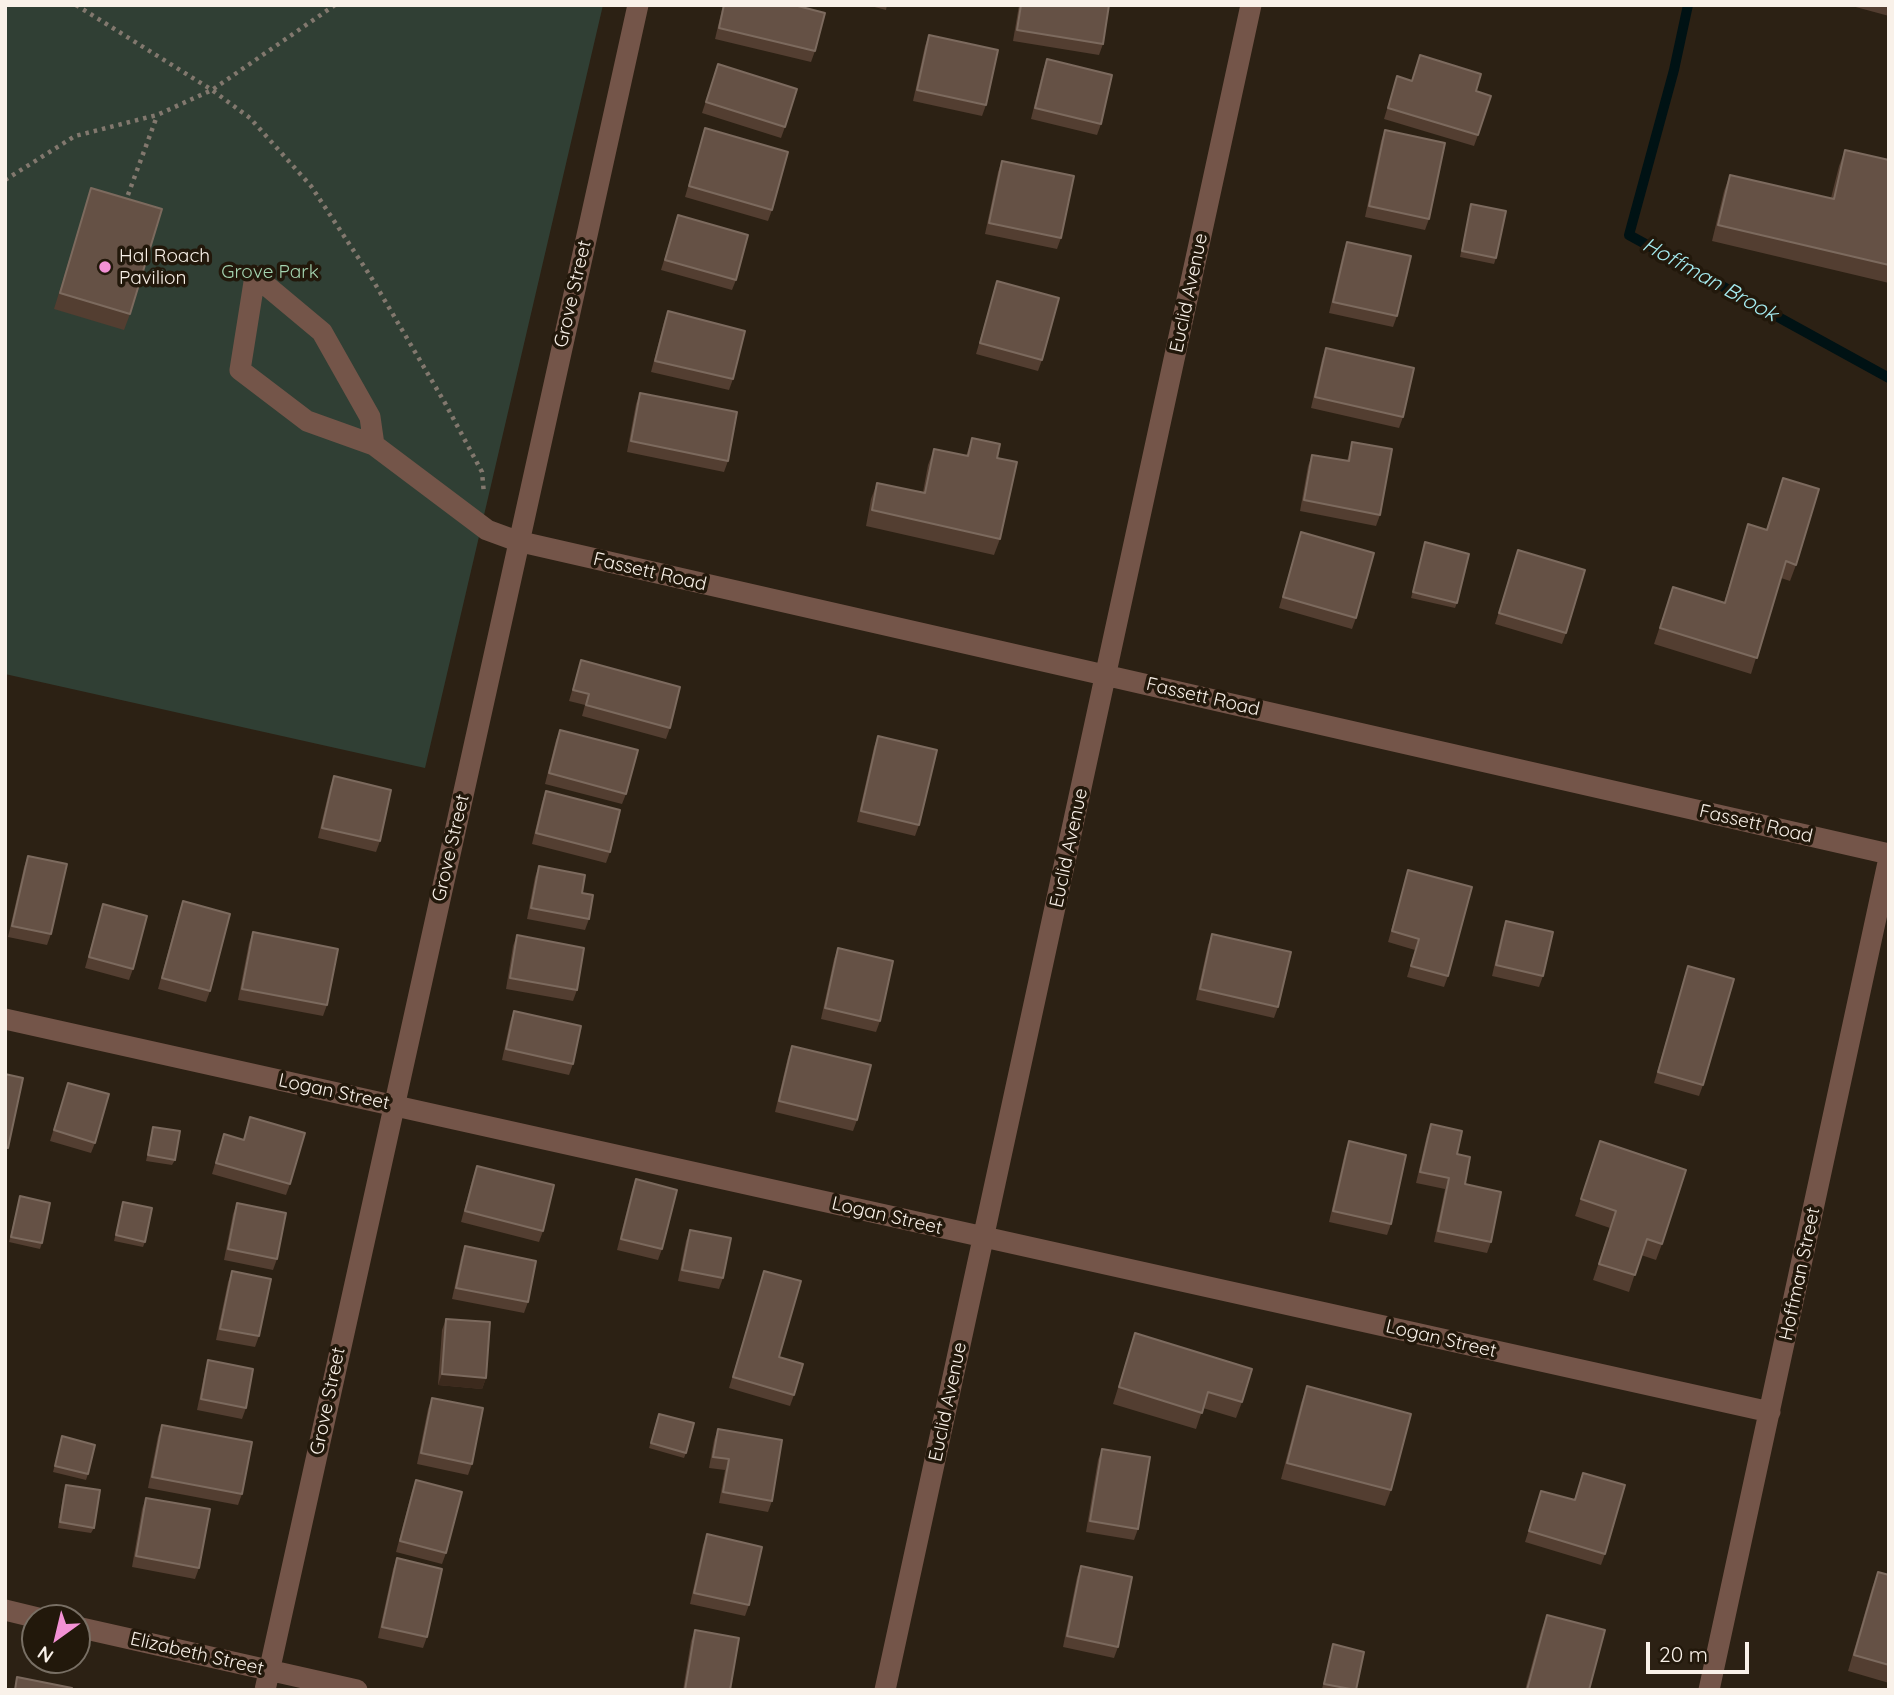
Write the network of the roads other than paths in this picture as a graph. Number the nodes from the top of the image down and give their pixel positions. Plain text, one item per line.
1 (638, 5) edge
2 (1251, 5) edge
3 (374, 445) junction
4 (517, 541) junction
5 (1106, 676) junction
6 (1889, 856) edge
7 (5, 1019) edge
8 (394, 1105) junction
9 (984, 1238) junction
10 (1770, 1412) junction
11 (91, 1631) edge
12 (267, 1680) edge
13 (357, 1690) edge
14 (885, 1690) edge
15 (1709, 1690) edge

1 - 4 street, Grove Street
2 - 5 street, Euclid Avenue
3 - 3 street, Fassett Road
3 - 4 street, Fassett Road
4 - 5 street, Fassett Road
4 - 8 street, Grove Street
5 - 6 street, Fassett Road
5 - 9 street, Euclid Avenue
6 - 10 street, Hoffman Street
7 - 8 street, Logan Street
8 - 9 street, Logan Street
8 - 12 street, Grove Street
9 - 10 street, Logan Street
9 - 14 street, Euclid Avenue
10 - 15 street, Hoffman Street
11 - 12 street, Elizabeth Street
12 - 13 street, Elizabeth Street

